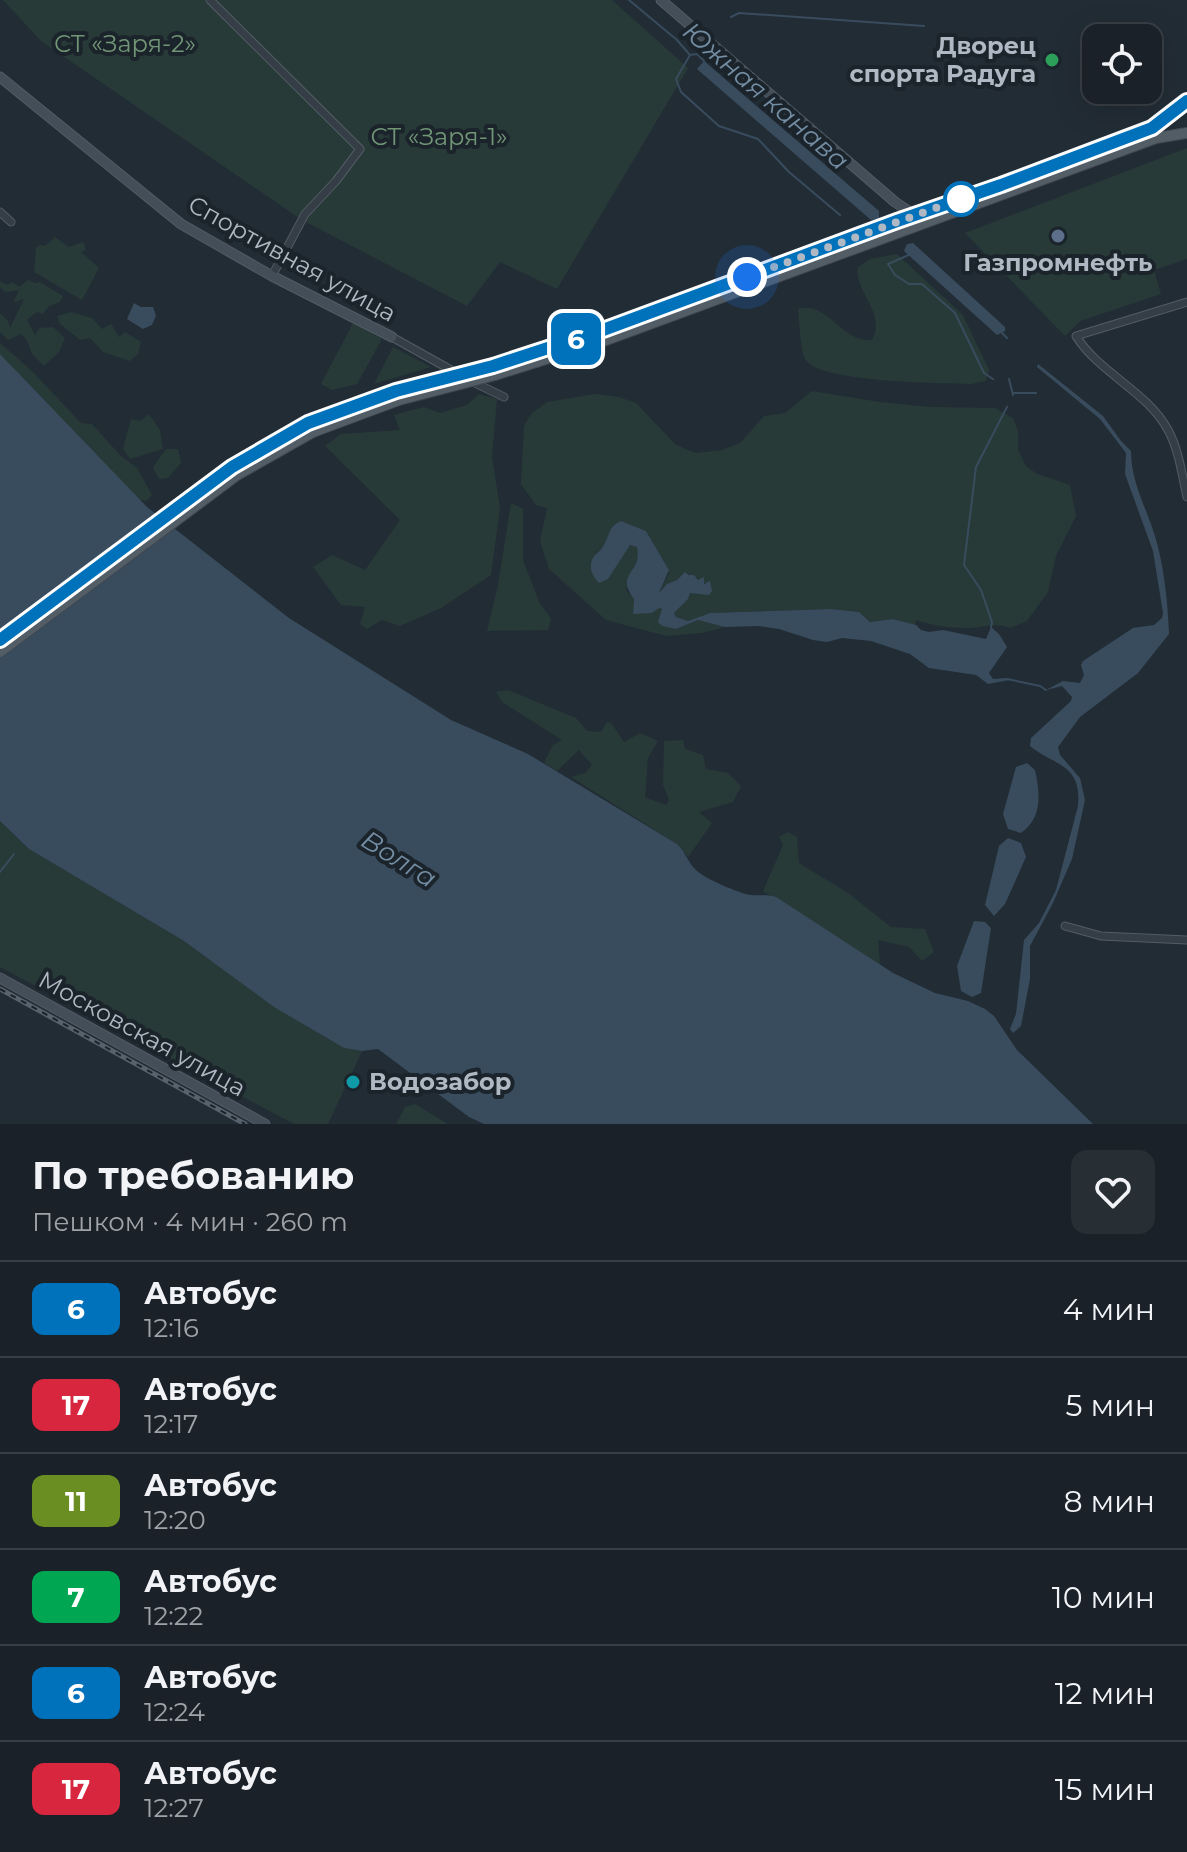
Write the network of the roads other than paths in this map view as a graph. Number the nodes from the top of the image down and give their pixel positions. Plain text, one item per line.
1 (210, 0) edge
2 (661, 0) edge
3 (0, 77) edge
4 (1187, 101) edge
5 (1187, 133) edge
6 (897, 204) junction
7 (0, 212) edge
8 (920, 213) junction
9 (897, 221) junction
10 (11, 222) dead end
11 (272, 276) junction
12 (1187, 302) edge
13 (392, 337) joint
14 (494, 370) junction
15 (504, 397) dead end
16 (1187, 497) edge
17 (0, 639) edge
18 (0, 652) edge
19 (1065, 926) dead end
20 (1187, 940) edge
21 (0, 978) edge
22 (265, 1124) edge

1 - 11 street
2 - 6 main road
3 - 11 main road, Спортивная улица
4 - 8 main road
5 - 14 main road
6 - 8 main road
6 - 9 main road
7 - 10 street
8 - 9 main road
9 - 14 main road
11 - 13 main road, Спортивная улица
12 - 16 street
13 - 15 street, Спортивная улица
14 - 17 main road, bridge
14 - 18 main road, bridge
19 - 20 street
21 - 22 main road, Московская улица

